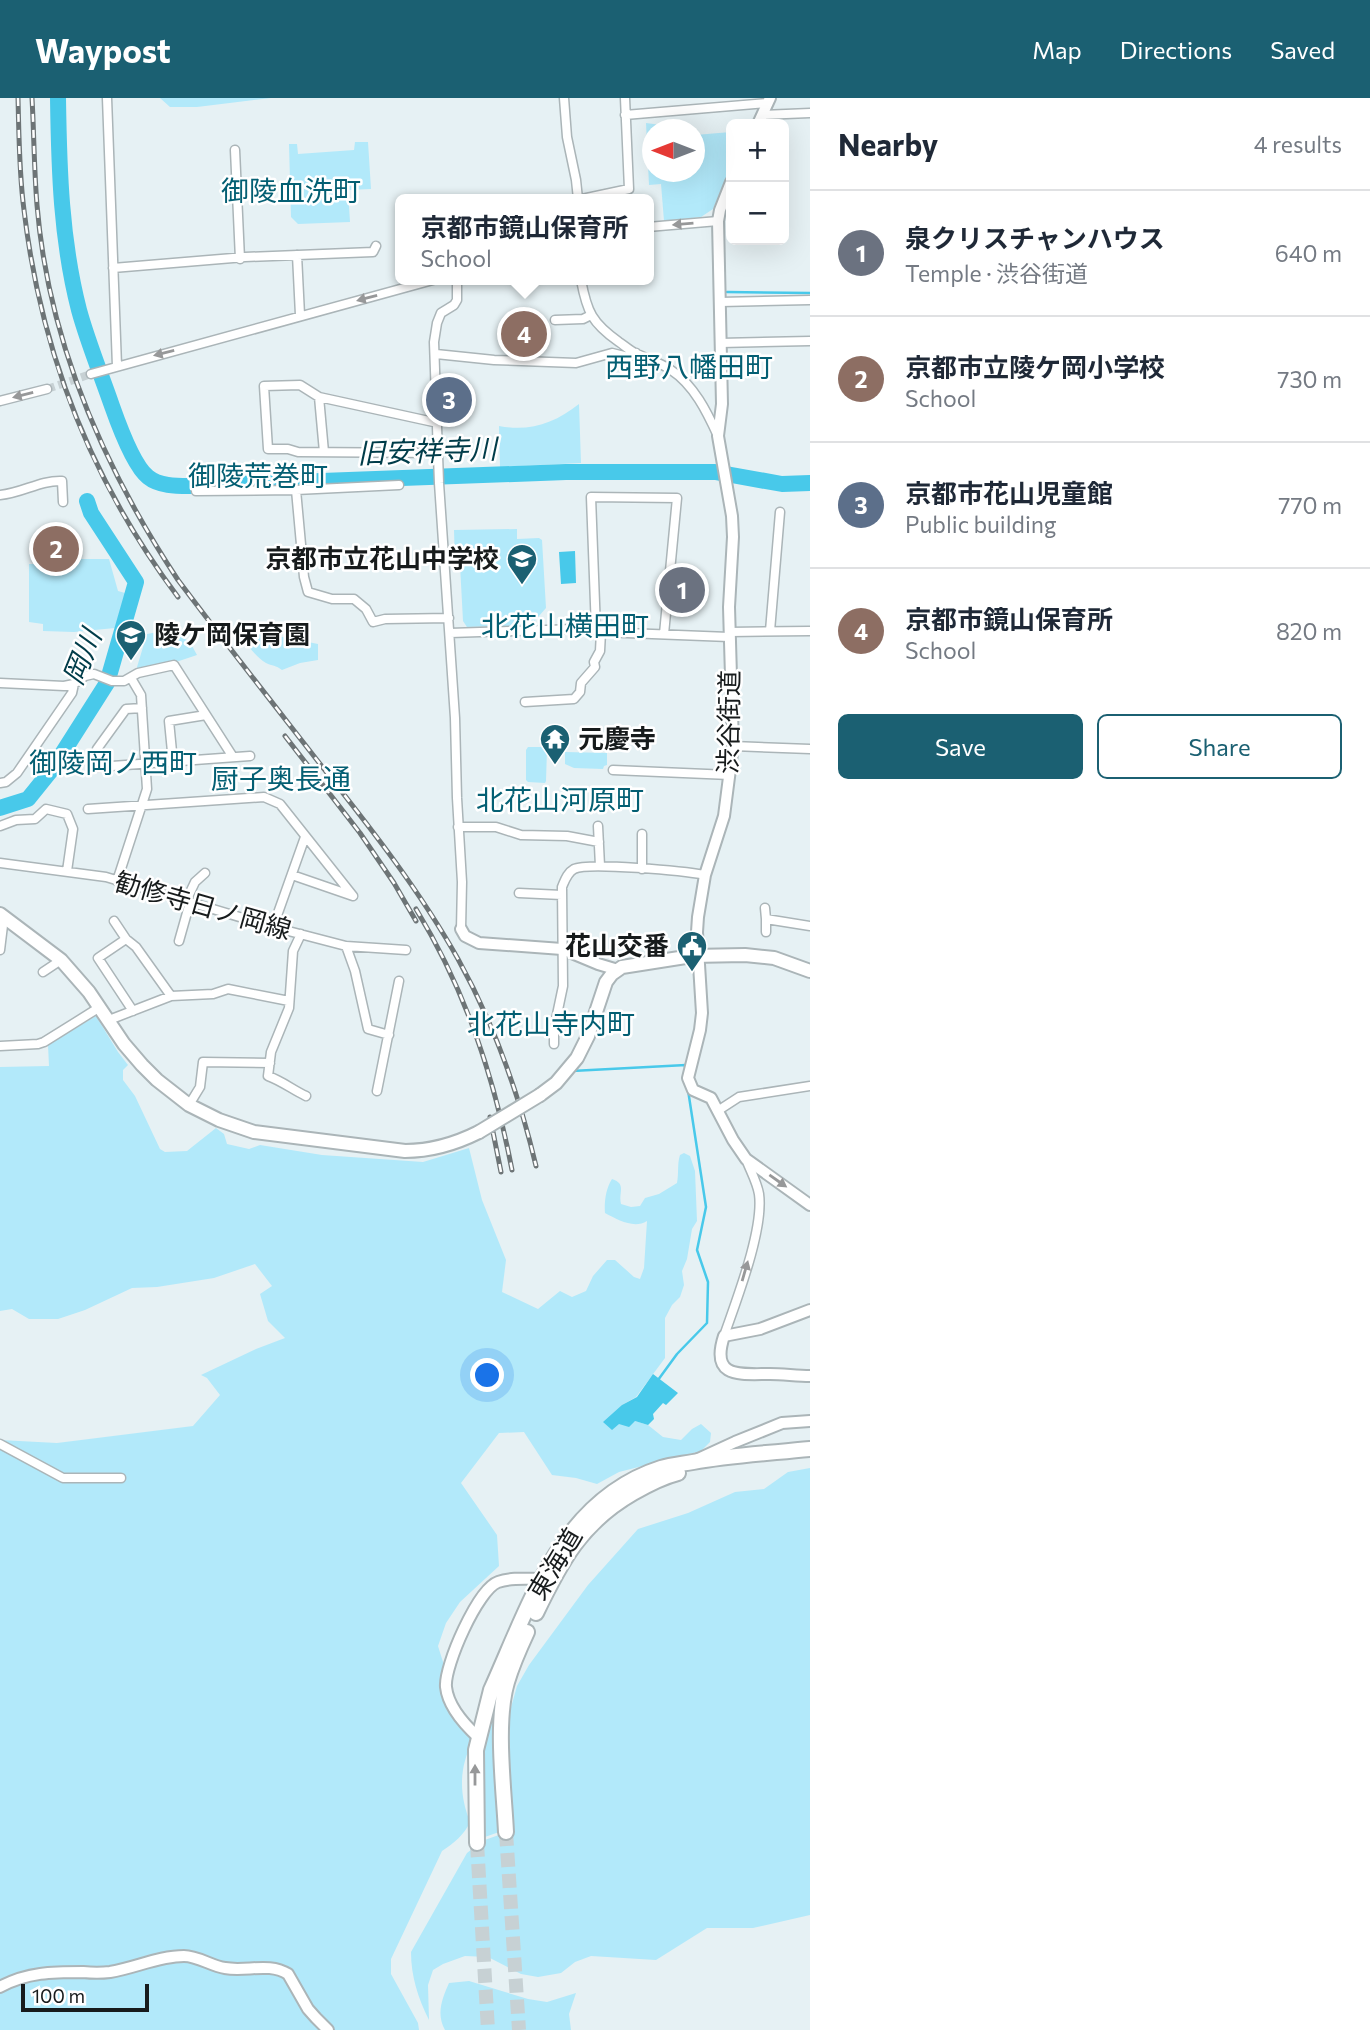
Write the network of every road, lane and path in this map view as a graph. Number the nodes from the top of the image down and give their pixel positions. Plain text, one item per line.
1 (107, 98) edge
2 (564, 98) edge
3 (625, 98) edge
4 (769, 101) edge
5 (810, 113) edge
6 (625, 114) junction
7 (760, 119) edge
8 (767, 119) edge
9 (235, 150) dead end
10 (579, 194) edge
11 (604, 194) edge
12 (726, 195) edge
13 (718, 221) junction
14 (654, 227) edge
15 (376, 246) dead end
16 (297, 256) junction
17 (240, 258) junction
18 (113, 268) junction
19 (414, 285) edge
20 (457, 285) edge
21 (582, 285) edge
22 (810, 300) edge
23 (720, 302) junction
24 (300, 315) junction
25 (591, 315) junction
26 (555, 320) dead end
27 (810, 341) edge
28 (720, 343) junction
29 (436, 354) junction
30 (636, 354) junction
31 (117, 366) junction
32 (96, 372) tunnel mouth
33 (47, 390) tunnel mouth
34 (319, 397) junction
35 (0, 401) edge
36 (438, 423) junction
37 (718, 436) junction
38 (324, 452) junction
39 (438, 453) junction
40 (399, 485) dead end
41 (296, 490) junction
42 (196, 491) dead end
43 (0, 495) edge
44 (63, 502) dead end
45 (780, 512) dead end
46 (449, 618) junction
47 (598, 631) junction
48 (770, 631) junction
49 (810, 631) edge
50 (450, 634) junction
51 (664, 634) junction
52 (729, 634) junction
53 (131, 678) junction
54 (0, 683) edge
55 (74, 684) junction
56 (525, 702) dead end
57 (142, 708) junction
58 (206, 715) junction
59 (733, 746) junction
60 (810, 749) edge
61 (250, 756) dead end
62 (233, 757) junction
63 (173, 762) junction
64 (145, 764) junction
65 (613, 770) dead end
66 (730, 775) junction
67 (0, 783) edge
68 (141, 806) junction
69 (89, 810) dead end
70 (0, 825) edge
71 (598, 826) dead end
72 (458, 827) junction
73 (642, 834) dead end
74 (305, 837) junction
75 (599, 842) junction
76 (0, 863) edge
77 (600, 866) junction
78 (642, 869) junction
79 (67, 872) junction
80 (205, 873) dead end
81 (292, 875) junction
82 (705, 875) junction
83 (117, 880) junction
84 (519, 893) dead end
85 (562, 895) junction
86 (188, 902) junction
87 (765, 908) dead end
88 (2, 915) edge
89 (765, 919) junction
90 (114, 922) dead end
91 (810, 926) edge
92 (273, 927) junction
93 (461, 929) joint
94 (766, 932) dead end
95 (301, 934) junction
96 (126, 939) junction
97 (179, 941) dead end
98 (346, 946) junction
99 (562, 949) junction
100 (0, 950) edge
101 (406, 950) dead end
102 (699, 957) junction
103 (61, 960) junction
104 (618, 970) junction
105 (810, 971) edge
106 (43, 972) dead end
107 (399, 981) dead end
108 (171, 996) junction
109 (289, 1001) junction
110 (100, 1007) junction
111 (133, 1011) junction
112 (108, 1020) junction
113 (388, 1035) junction
114 (554, 1044) dead end
115 (0, 1046) edge
116 (270, 1063) junction
117 (810, 1086) edge
118 (377, 1091) dead end
119 (306, 1096) dead end
120 (189, 1105) junction
121 (719, 1110) junction
122 (746, 1159) junction
123 (810, 1205) edge
124 (810, 1310) edge
125 (724, 1336) junction
126 (810, 1377) edge
127 (810, 1421) edge
128 (741, 1440) junction
129 (0, 1444) edge
130 (810, 1449) edge
131 (743, 1456) junction
132 (810, 1458) edge
133 (692, 1462) junction
134 (121, 1478) dead end
135 (542, 1579) junction
136 (478, 1737) junction
137 (506, 1832) tunnel mouth
138 (477, 1843) tunnel mouth
139 (0, 1987) edge
140 (328, 2030) edge

1 - 18 street
2 - 10 street
3 - 6 street
4 - 6 street
4 - 7 main road
5 - 8 street
6 - 11 street
9 - 17 street
12 - 13 main road, 渋谷街道
13 -> 14 street
13 - 23 main road, 渋谷街道
15 - 16 street
16 - 17 street
16 - 24 street
17 - 18 street
18 - 31 street
19 -> 24 street
20 - 29 street
21 - 25 street
22 - 23 street
23 - 28 main road, 渋谷街道
24 -> 31 street
25 - 26 street
25 - 30 street
27 - 28 street
28 - 37 main road, 渋谷街道
29 - 30 street
29 - 36 street
30 - 37 street
31 - 32 street
33 -> 35 street
34 - 36 street
34 - 38 street
34 - 38 street
36 - 39 street
37 - 52 main road, 渋谷街道
38 - 39 street
39 - 46 street
40 - 41 street
41 - 42 street
41 - 46 street
43 - 44 street
45 - 48 street
46 - 50 street
47 - 50 street
47 - 51 street
47 - 51 street
47 - 56 street
48 - 49 street
48 - 52 street
50 - 72 street
51 - 52 street
52 - 59 main road, 渋谷街道
53 - 55 street
53 - 57 street
53 - 58 street
54 - 55 street
55 - 67 street
57 - 64 street
57 - 64 street
58 - 62 street
58 - 63 street
59 - 60 street
59 - 66 main road, 渋谷街道
61 - 62 street
62 - 63 street
63 - 64 street
64 - 68 street
65 - 66 street
66 - 82 main road, 渋谷街道
68 - 69 street
68 - 74 street
68 - 83 street
70 - 79 street
71 - 75 street
72 - 75 street
72 - 93 street
73 - 78 street
74 - 81 street
74 - 81 street
75 - 77 street
76 - 79 street, 勧修寺日ノ岡線
77 - 78 street
77 - 85 street
78 - 82 street
79 - 83 street, 勧修寺日ノ岡線
80 - 86 street
81 - 92 street
82 - 102 main road, 渋谷街道
83 - 86 street, 勧修寺日ノ岡線
84 - 85 street
85 - 99 street
86 - 92 street, 勧修寺日ノ岡線
86 - 97 street
87 - 89 street
88 - 100 street
88 - 103 main road
89 - 91 street
89 - 94 street
90 - 96 street
92 - 95 street, 勧修寺日ノ岡線
93 - 99 main road
95 - 98 street, 勧修寺日ノ岡線
95 - 109 street
96 - 108 street
96 - 111 street
98 - 101 street, 勧修寺日ノ岡線
98 - 113 street
99 - 104 main road
99 - 114 street
102 - 104 main road
102 - 105 main road
102 - 121 main road, 渋谷街道
103 - 106 street
103 - 110 main road
104 - 120 main road, bridge
107 - 113 street
108 - 109 street
108 - 111 street
109 - 116 street
110 - 112 main road
110 - 115 street
111 - 112 street
112 - 120 main road
113 - 118 street
116 - 119 street
116 - 120 street
117 - 121 street
121 - 122 main road, 渋谷街道
122 -> 123 main road, 渋谷街道
125 -> 122 street
124 - 125 main road
125 - 126 main road
127 - 128 main road
128 - 131 main road
128 - 133 main road
129 - 134 street
130 - 131 highway, 東海道
131 - 133 highway, 東海道
132 - 137 highway, 東海道
133 - 135 highway, 東海道
135 - 136 highway, 東海道
135 - 136 main road
138 -> 136 highway, 東海道
139 - 140 main road

